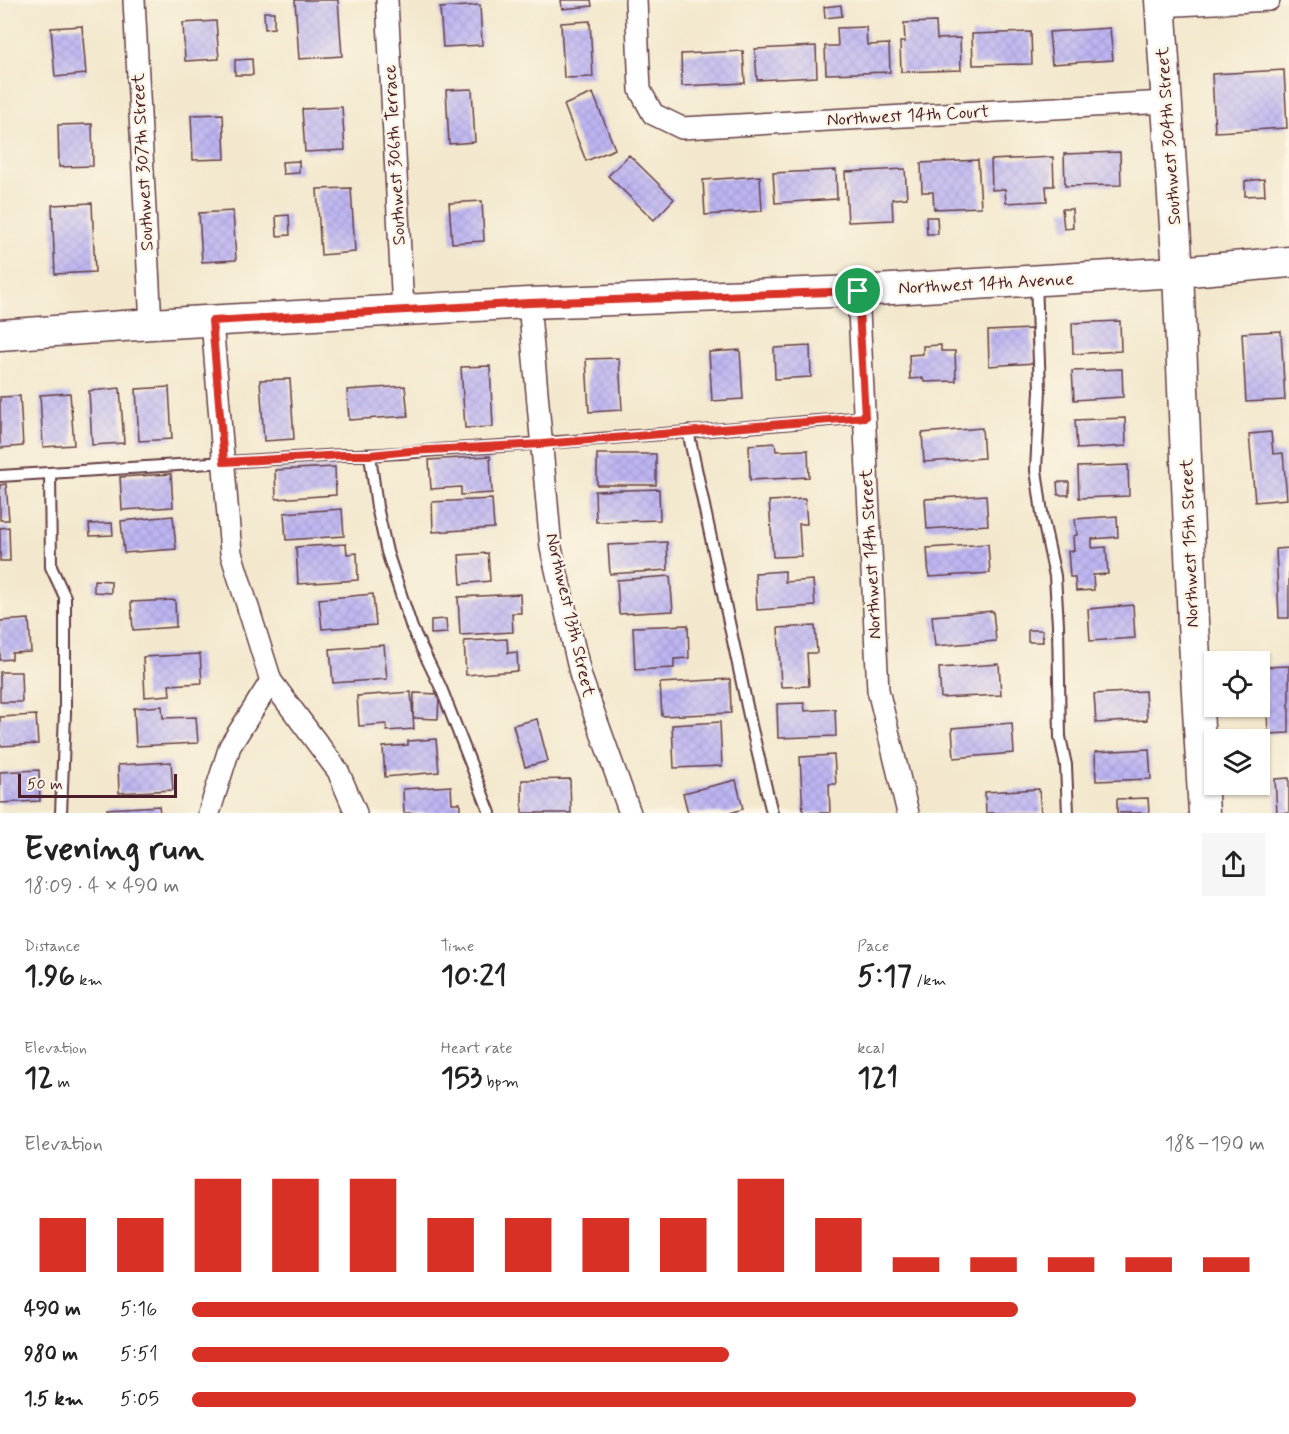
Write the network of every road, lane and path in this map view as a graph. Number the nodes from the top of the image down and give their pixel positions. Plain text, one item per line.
1 (134, 0) edge
2 (387, 0) edge
3 (636, 0) edge
4 (1269, 0) edge
5 (1160, 3) edge
6 (1166, 102) junction
7 (1289, 262) edge
8 (1178, 273) junction
9 (1036, 281) junction
10 (858, 291) junction
11 (529, 303) junction
12 (403, 310) junction
13 (212, 321) junction
14 (152, 324) junction
15 (0, 335) edge
16 (865, 417) junction
17 (688, 431) junction
18 (542, 444) junction
19 (370, 455) junction
20 (224, 462) junction
21 (50, 473) junction
22 (0, 476) edge
23 (271, 681) junction
24 (61, 813) edge
25 (209, 813) edge
26 (356, 813) edge
27 (490, 813) edge
28 (630, 813) edge
29 (772, 813) edge
30 (908, 813) edge
31 (1068, 813) edge
32 (1204, 813) edge

1 - 14 street, Southwest 307th Street
2 - 12 street, Southwest 306th Terrace
3 - 6 street, Northwest 14th Court
4 - 5 street
5 - 6 street, Southwest 304th Street
6 - 8 street, Southwest 304th Street
7 - 8 street, Northwest 14th Avenue
8 - 9 street, Northwest 14th Avenue
8 - 32 street, Northwest 15th Street
9 - 10 street, Northwest 14th Avenue
9 - 31 lane
10 - 11 street, Northwest 14th Avenue
10 - 16 street, Northwest 14th Street
11 - 12 street, Northwest 14th Avenue
11 - 18 street, Northwest 13th Street
12 - 13 street, Northwest 14th Avenue
13 - 14 street, Northwest 14th Avenue
13 - 20 street
14 - 15 street, Northwest 14th Avenue
16 - 17 lane
16 - 30 street, Northwest 14th Street
17 - 18 lane
17 - 29 lane
18 - 19 lane
18 - 28 street, Northwest 13th Street
19 - 20 lane
19 - 27 lane
20 - 21 lane
20 - 23 street
21 - 22 lane
21 - 24 lane
23 - 25 street
23 - 26 street

